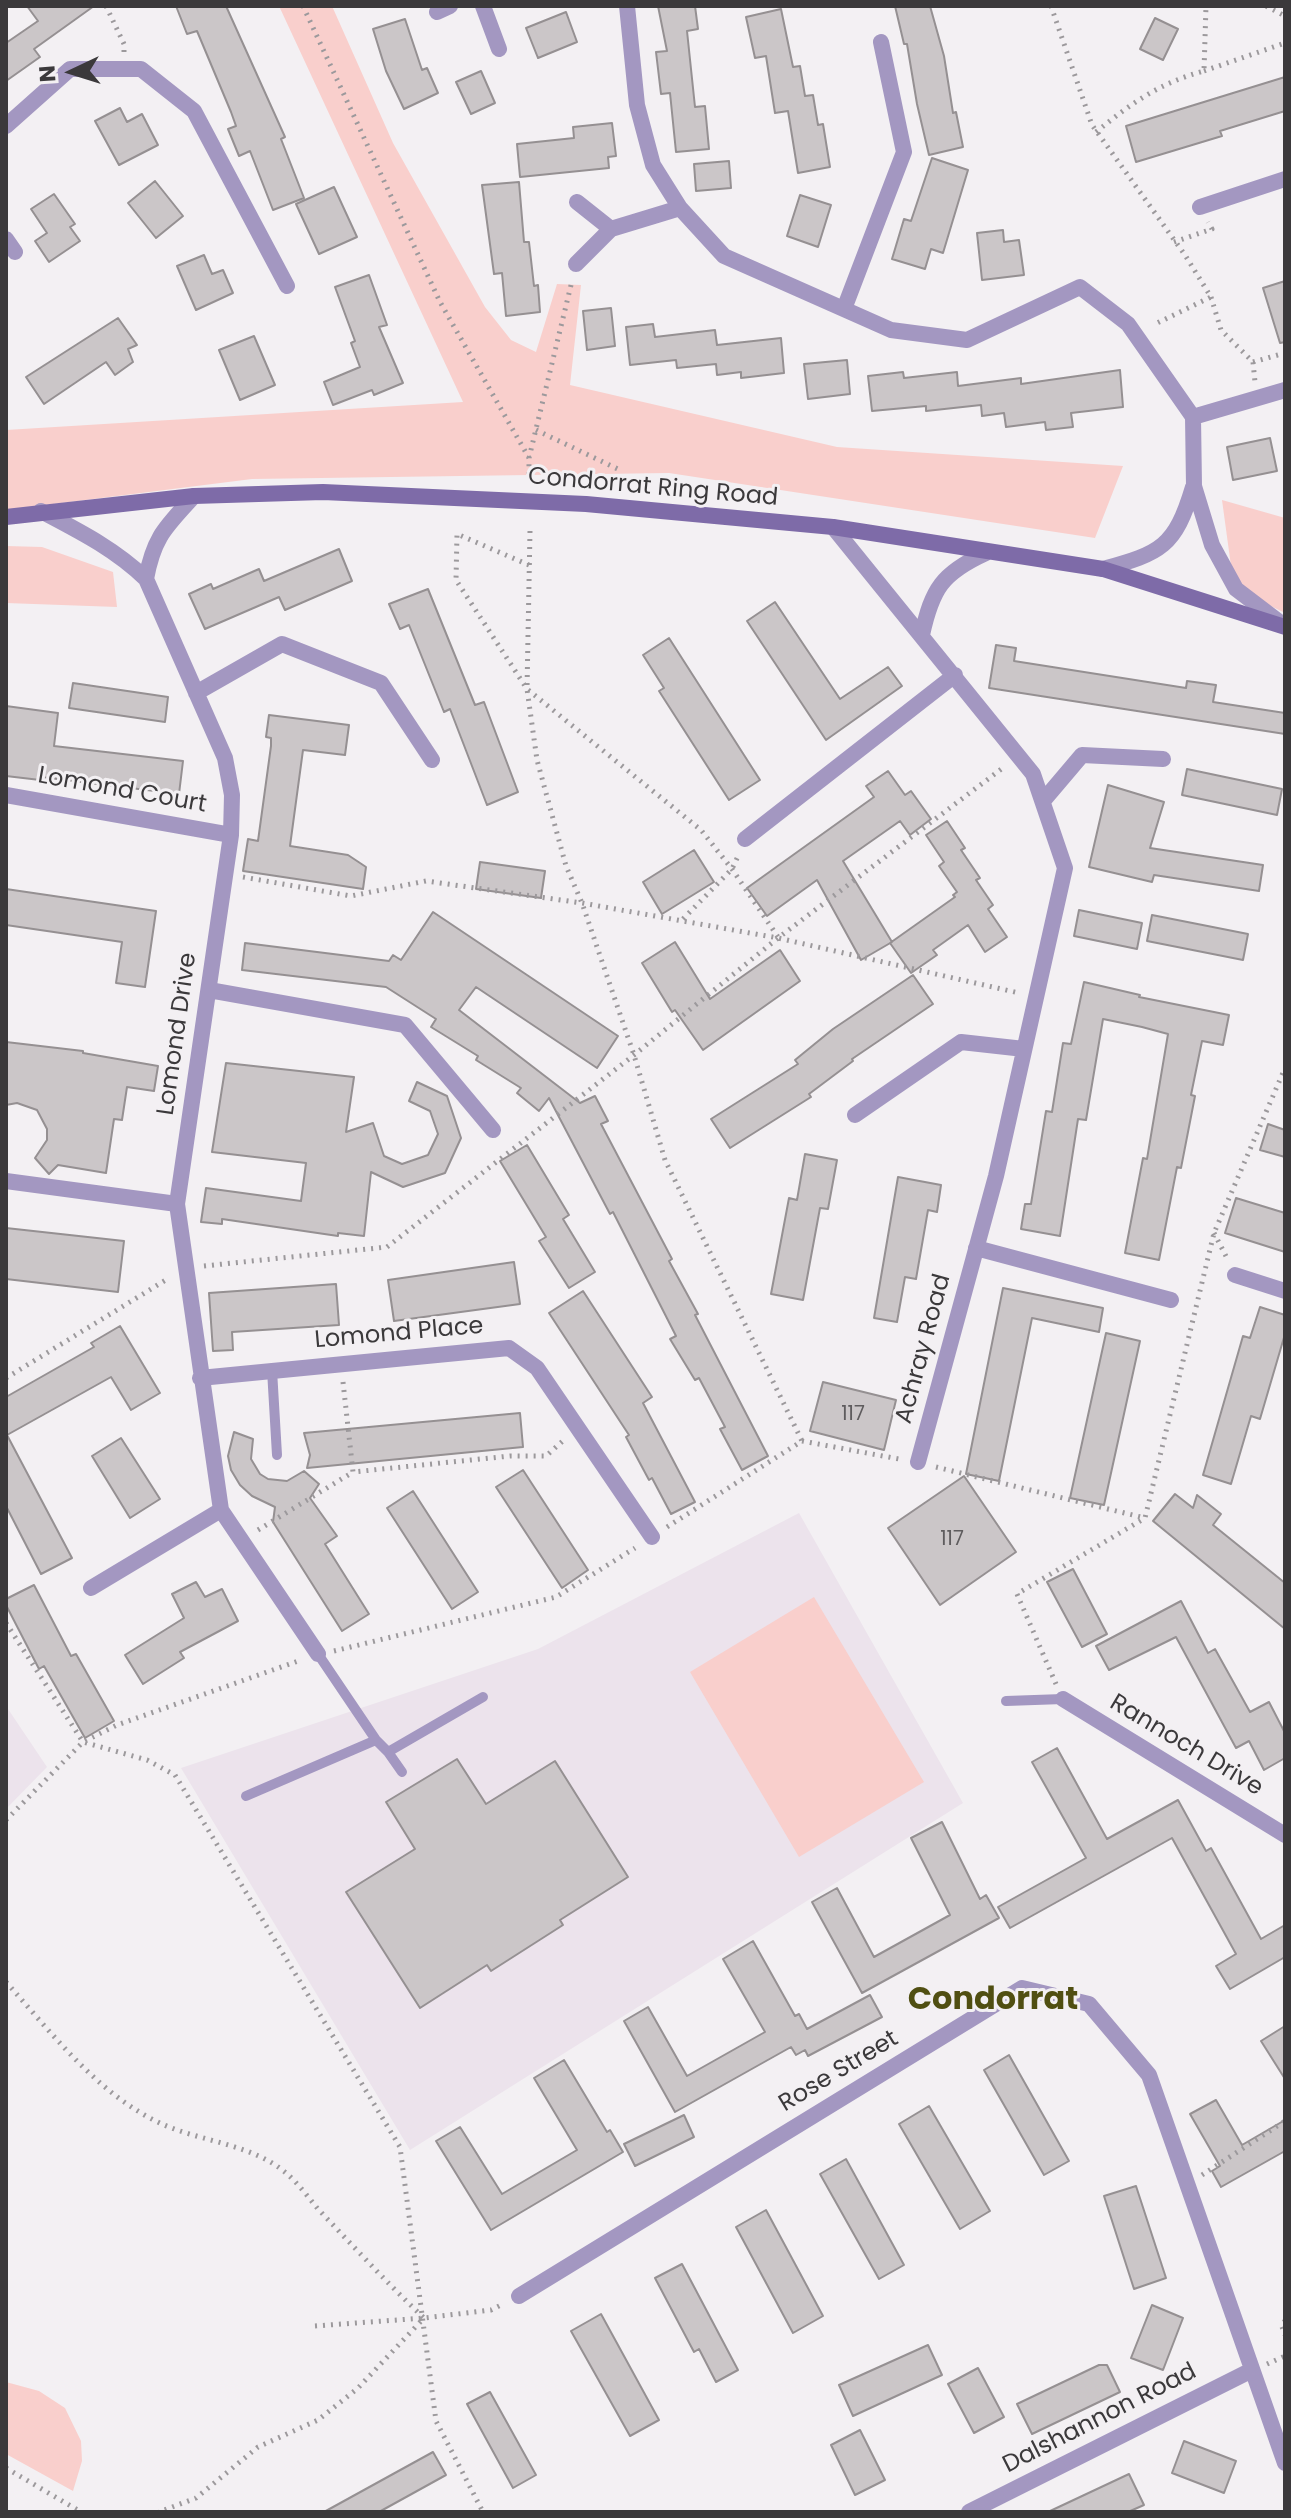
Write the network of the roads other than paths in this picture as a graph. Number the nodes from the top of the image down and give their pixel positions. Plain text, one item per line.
1 (483, 6) edge
2 (627, 6) edge
3 (881, 42) dead end
4 (499, 49) dead end
5 (6, 126) edge
6 (1285, 179) edge
7 (577, 202) dead end
8 (1200, 207) dead end
9 (680, 208) junction
10 (611, 229) junction
11 (576, 264) road end
12 (287, 286) dead end
13 (844, 309) junction
14 (1285, 390) edge
15 (1193, 417) junction
16 (1194, 486) junction
17 (194, 496) junction
18 (41, 511) junction
19 (6, 517) edge
20 (833, 527) junction
21 (986, 553) junction
22 (1103, 569) junction
23 (146, 579) junction
24 (1284, 626) edge
25 (922, 635) junction
26 (955, 675) junction
27 (196, 693) junction
28 (1163, 759) dead end
29 (432, 760) dead end
30 (6, 795) edge
31 (1043, 801) junction
32 (231, 835) junction
33 (745, 839) road end
34 (209, 990) junction
35 (1024, 1049) junction
36 (855, 1115) dead end
37 (493, 1130) dead end
38 (6, 1181) edge
39 (177, 1204) junction
40 (976, 1248) junction
41 (1235, 1275) road end
42 (1285, 1291) edge
43 (1171, 1300) dead end
44 (272, 1370) junction
45 (200, 1378) junction
46 (277, 1455) dead end
47 (918, 1462) road end
48 (221, 1510) junction
49 (652, 1537) road end
50 (91, 1588) dead end
51 (318, 1654) joint
52 (483, 1697) dead end
53 (1063, 1699) joint
54 (1006, 1701) dead end
55 (376, 1740) junction
56 (388, 1752) junction
57 (402, 1772) dead end
58 (246, 1796) dead end
59 (1285, 1835) edge
60 (519, 2296) road end
61 (1252, 2370) junction
62 (1285, 2463) edge
63 (969, 2512) edge

1 - 4 street
2 - 9 street
3 - 13 street
5 - 12 street
6 - 8 street
7 - 10 street
9 - 10 street
9 - 13 street
10 - 11 street
13 - 15 street
14 - 15 street
15 - 16 street
16 - 22 street
16 - 24 street
17 - 18 street, Condorrat Ring Road
17 - 20 street, Condorrat Ring Road
17 - 23 street
18 - 19 street, Condorrat Ring Road
18 - 23 street
20 - 21 street, Condorrat Ring Road
20 - 25 street, Achray Road
21 - 22 street, Condorrat Ring Road
21 - 25 street
22 - 24 street, Condorrat Ring Road
23 - 27 street, Lomond Drive
25 - 26 street, Achray Road
26 - 31 street, Achray Road
26 - 33 street
27 - 29 street
27 - 32 street, Lomond Drive
28 - 31 street
30 - 32 street, Lomond Court
31 - 35 street, Achray Road
32 - 34 street, Lomond Drive
34 - 37 street
34 - 39 street, Lomond Drive
35 - 36 street
35 - 40 street, Achray Road
38 - 39 street
39 - 45 street, Lomond Drive
40 - 43 street, Achray Road
40 - 47 street, Achray Road
41 - 42 street
44 - 45 street, Lomond Place
44 - 46 lane
44 - 49 street, Lomond Place
45 - 48 street, Lomond Drive
48 - 50 street
48 - 51 street, Lomond Drive
51 - 55 lane
52 - 56 lane
53 - 54 lane
53 - 59 street, Rannoch Drive
55 - 56 lane
55 - 58 lane
56 - 57 lane
60 - 61 street, Rose Street
61 - 62 street, Rose Street
61 - 63 street, Dalshannon Road

